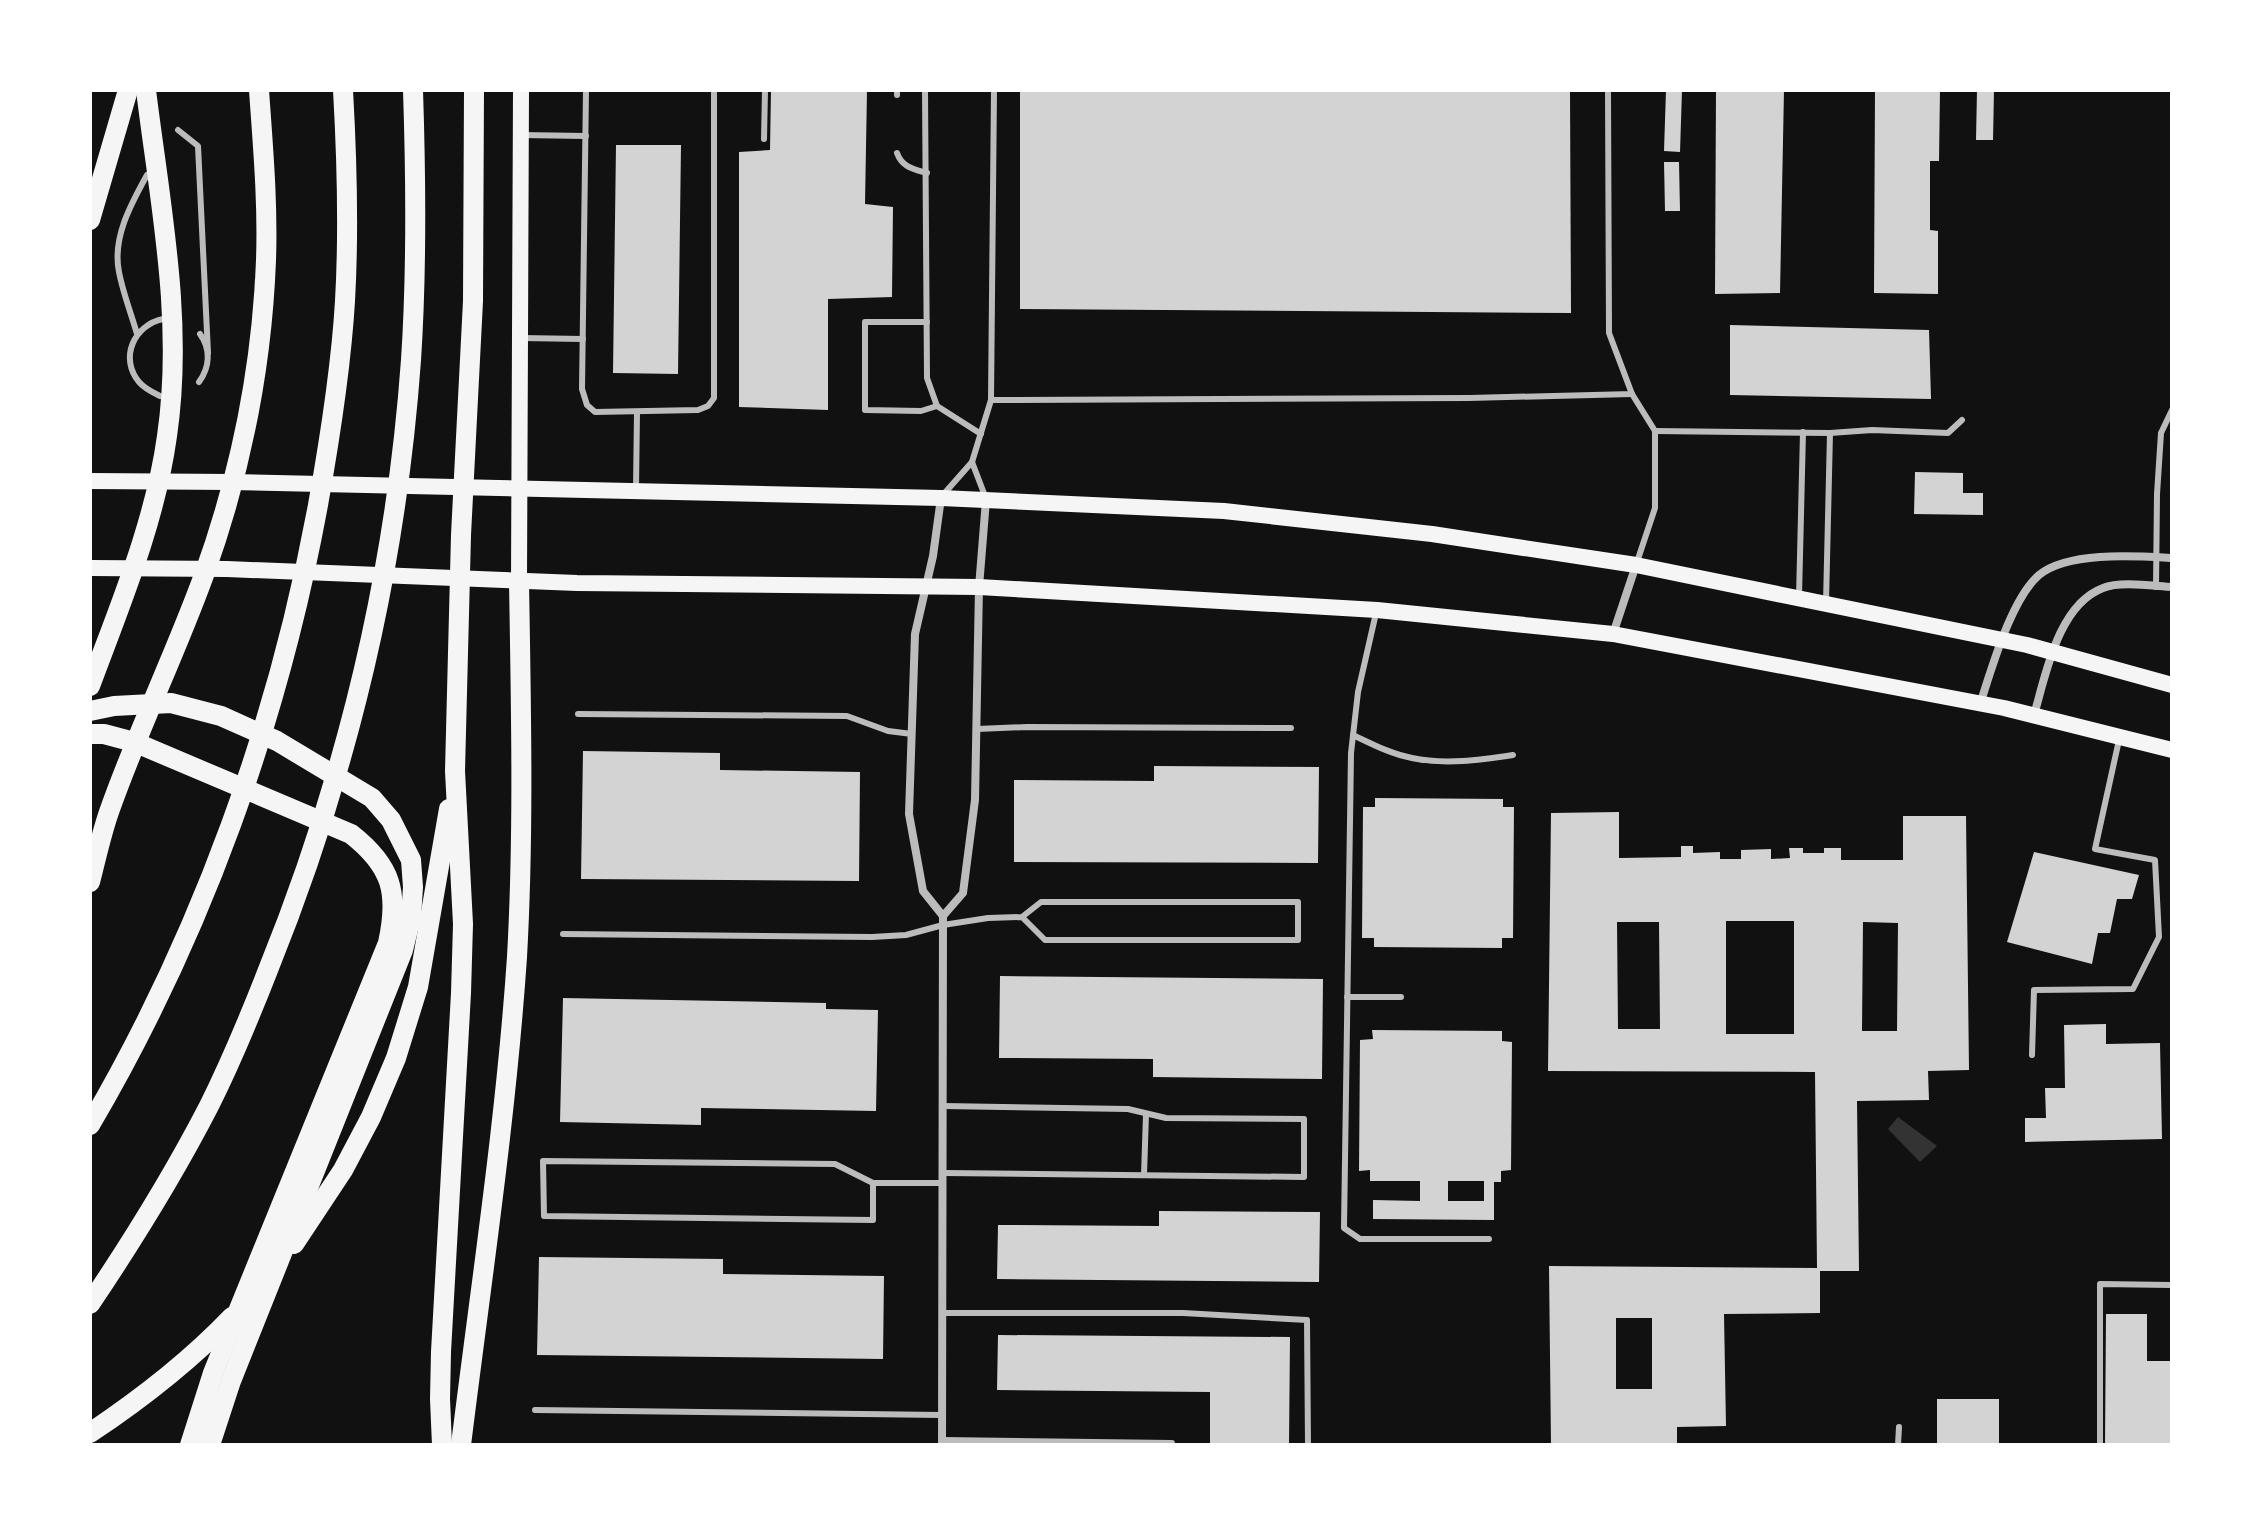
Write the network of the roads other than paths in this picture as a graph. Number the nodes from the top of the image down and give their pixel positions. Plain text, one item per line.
1 (128, 90) edge
2 (146, 90) edge
3 (259, 90) edge
4 (343, 90) edge
5 (413, 90) edge
6 (474, 90) edge
7 (521, 90) edge
8 (586, 90) edge
9 (714, 90) edge
10 (765, 90) edge
11 (925, 90) edge
12 (994, 90) edge
13 (1608, 90) edge
14 (178, 130) dead end
15 (521, 135) junction
16 (586, 136) junction
17 (764, 139) dead end
18 (897, 153) dead end
19 (927, 173) junction
20 (147, 175) dead end
21 (90, 220) edge
22 (163, 319) dead end
23 (927, 322) junction
24 (137, 334) junction
25 (200, 334) dead end
26 (521, 338) junction
27 (583, 339) junction
28 (208, 353) junction
29 (199, 382) dead end
30 (1632, 394) junction
31 (160, 396) dead end
32 (991, 400) junction
33 (937, 406) junction
34 (2172, 410) edge
35 (637, 412) junction
36 (1962, 420) dead end
37 (1655, 431) junction
38 (1803, 432) junction
39 (1830, 433) junction
40 (981, 434) junction
41 (972, 462) junction
42 (90, 481) edge
43 (519, 489) junction
44 (636, 492) junction
45 (941, 498) junction
46 (986, 500) junction
47 (2157, 557) junction
48 (2172, 558) edge
49 (1636, 565) junction
50 (90, 568) edge
51 (519, 581) junction
52 (926, 586) junction
53 (979, 587) junction
54 (2156, 587) junction
55 (2172, 587) edge
56 (1799, 599) junction
57 (1826, 603) junction
58 (1377, 610) junction
59 (1613, 634) junction
60 (2002, 640) junction
61 (2053, 652) junction
62 (2172, 685) edge
63 (90, 686) edge
64 (1980, 704) junction
65 (90, 711) edge
66 (578, 714) dead end
67 (2033, 716) junction
68 (1291, 728) dead end
69 (977, 729) junction
70 (90, 734) edge
71 (912, 734) junction
72 (1353, 735) junction
73 (2119, 736) junction
74 (2172, 750) edge
75 (1513, 755) dead end
76 (455, 771) junction
77 (108, 815) junction
78 (90, 839) edge
79 (90, 882) edge
80 (1022, 917) junction
81 (943, 921) junction
82 (563, 934) dead end
83 (1347, 997) junction
84 (1401, 997) dead end
85 (2032, 1055) dead end
86 (943, 1106) junction
87 (1146, 1114) junction
88 (90, 1125) edge
89 (1144, 1175) junction
90 (943, 1178) junction
91 (873, 1183) junction
92 (1489, 1239) dead end
93 (2172, 1285) edge
94 (90, 1304) edge
95 (942, 1313) junction
96 (535, 1410) dead end
97 (942, 1415) junction
98 (1899, 1427) dead end
99 (90, 1433) edge
100 (942, 1443) edge
101 (190, 1445) edge
102 (210, 1445) edge
103 (442, 1445) edge
104 (461, 1445) edge
105 (1172, 1445) edge
106 (1308, 1445) edge
107 (1898, 1445) edge
108 (2100, 1445) edge

1 - 21 highway
2 - 63 highway
3 - 77 highway
4 - 88 highway
5 - 94 highway
6 - 76 highway
7 - 15 main road
8 - 16 lane
9 - 35 lane
10 - 17 lane
11 - 19 lane
12 - 32 lane
13 - 30 lane
14 - 28 lane
15 - 16 lane
15 - 26 main road
16 - 27 lane
18 - 19 lane
19 - 23 lane
20 - 24 lane
22 - 24 lane
23 - 33 lane
23 - 33 lane
24 - 31 lane
25 - 28 lane
26 - 27 lane
26 - 43 main road
27 - 35 lane
28 - 29 lane
30 - 32 lane
30 - 37 lane
32 - 40 lane
33 - 40 lane
34 - 47 lane
35 - 44 lane
36 - 39 lane
37 - 38 lane
37 - 49 lane
38 - 39 lane
38 - 56 lane
39 - 57 lane
40 - 41 lane
41 - 45 lane
41 - 46 lane
42 - 43 main road
43 - 44 main road
43 - 51 main road
44 - 45 main road
45 - 46 main road
45 - 52 street
46 - 49 main road
46 - 53 street
47 - 48 street
47 - 54 lane
47 - 60 street
49 - 56 main road
49 - 59 street
50 - 51 main road
51 - 52 main road
51 - 104 highway
52 - 53 main road
52 - 71 street
53 - 58 main road
53 - 69 street
54 - 55 street
54 - 61 street
56 - 57 main road
57 - 60 main road
58 - 59 main road
58 - 72 lane
59 - 64 main road
60 - 61 main road
60 - 64 street
61 - 62 main road
61 - 67 street
64 - 67 main road
65 - 102 highway
66 - 71 lane
67 - 73 main road
68 - 69 lane
69 - 81 street
70 - 101 highway
71 - 81 street
72 - 75 lane
72 - 83 lane
73 - 74 main road
73 - 85 lane
76 - 99 highway
76 - 103 highway
77 - 78 highway
77 - 79 highway
80 - 80 lane
80 - 81 lane
81 - 82 lane
81 - 86 street
83 - 84 lane
83 - 92 lane
86 - 87 lane
86 - 90 street
87 - 89 lane
87 - 89 lane
89 - 90 lane
90 - 91 lane
90 - 95 street
91 - 91 lane
93 - 108 lane
95 - 97 street
95 - 106 lane
96 - 97 lane
97 - 100 street
98 - 107 lane
100 - 105 lane

